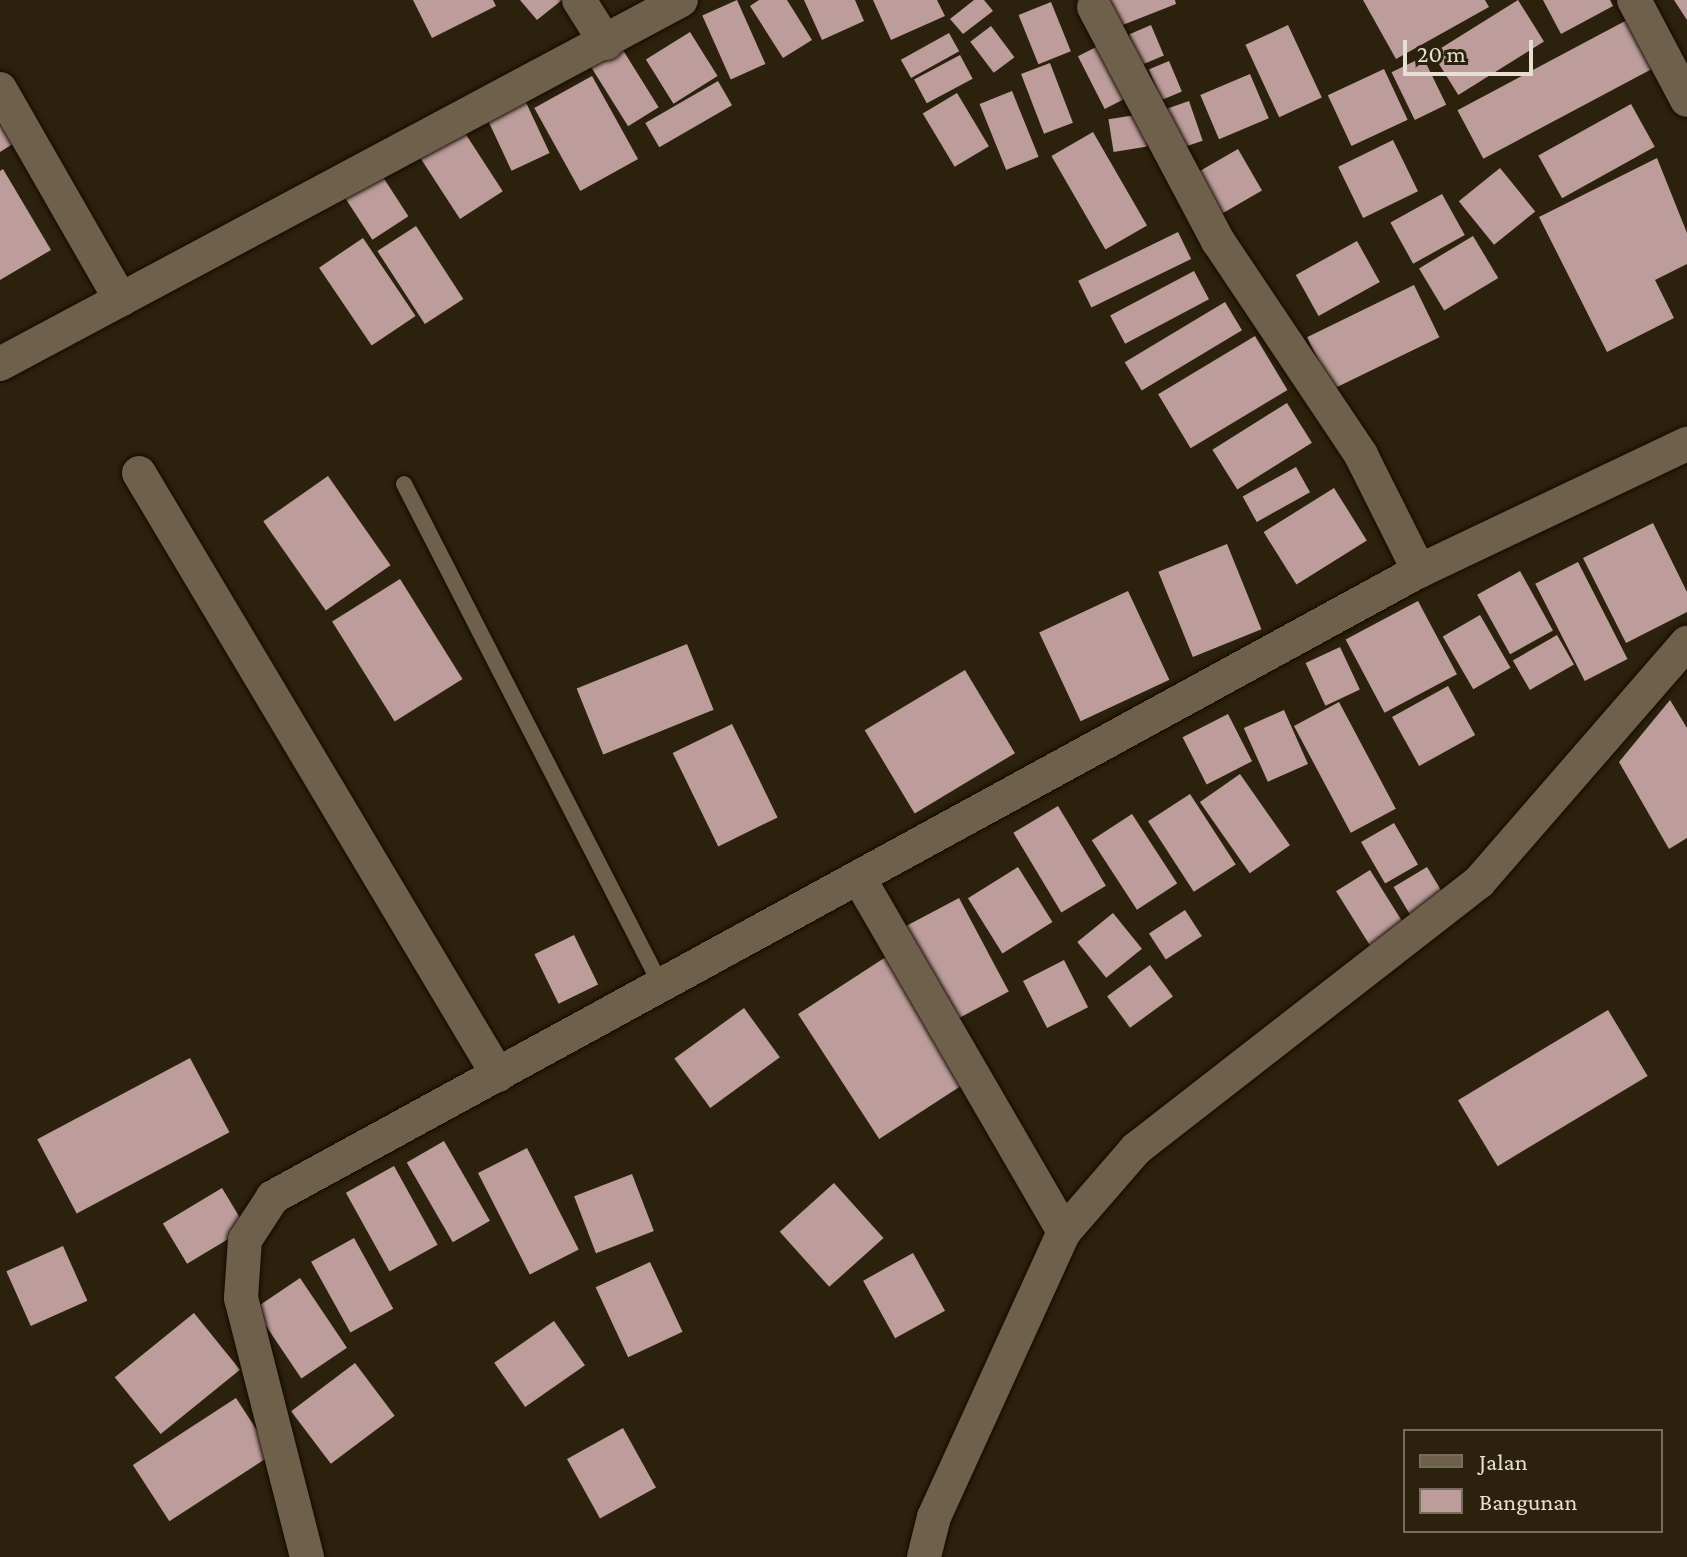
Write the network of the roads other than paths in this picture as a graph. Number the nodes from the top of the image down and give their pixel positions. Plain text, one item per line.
1 (579, 0) edge
2 (681, 0) edge
3 (1634, 0) edge
4 (1094, 7) dead end
5 (606, 43) junction
6 (0, 89) edge
7 (1687, 100) edge
8 (121, 300) junction
9 (0, 364) edge
10 (1687, 444) edge
11 (139, 473) dead end
12 (404, 484) dead end
13 (1419, 571) junction
14 (1687, 643) edge
15 (860, 880) junction
16 (662, 987) junction
17 (498, 1075) junction
18 (1064, 1232) junction
19 (307, 1557) edge
20 (924, 1557) edge

1 - 5 street
2 - 5 street
3 - 7 street
4 - 13 street
5 - 8 street
6 - 8 street
8 - 9 street
10 - 13 street
11 - 17 street
12 - 16 lane
13 - 15 street
14 - 18 street
15 - 16 street
15 - 18 street
16 - 17 street
17 - 19 street
18 - 20 street

